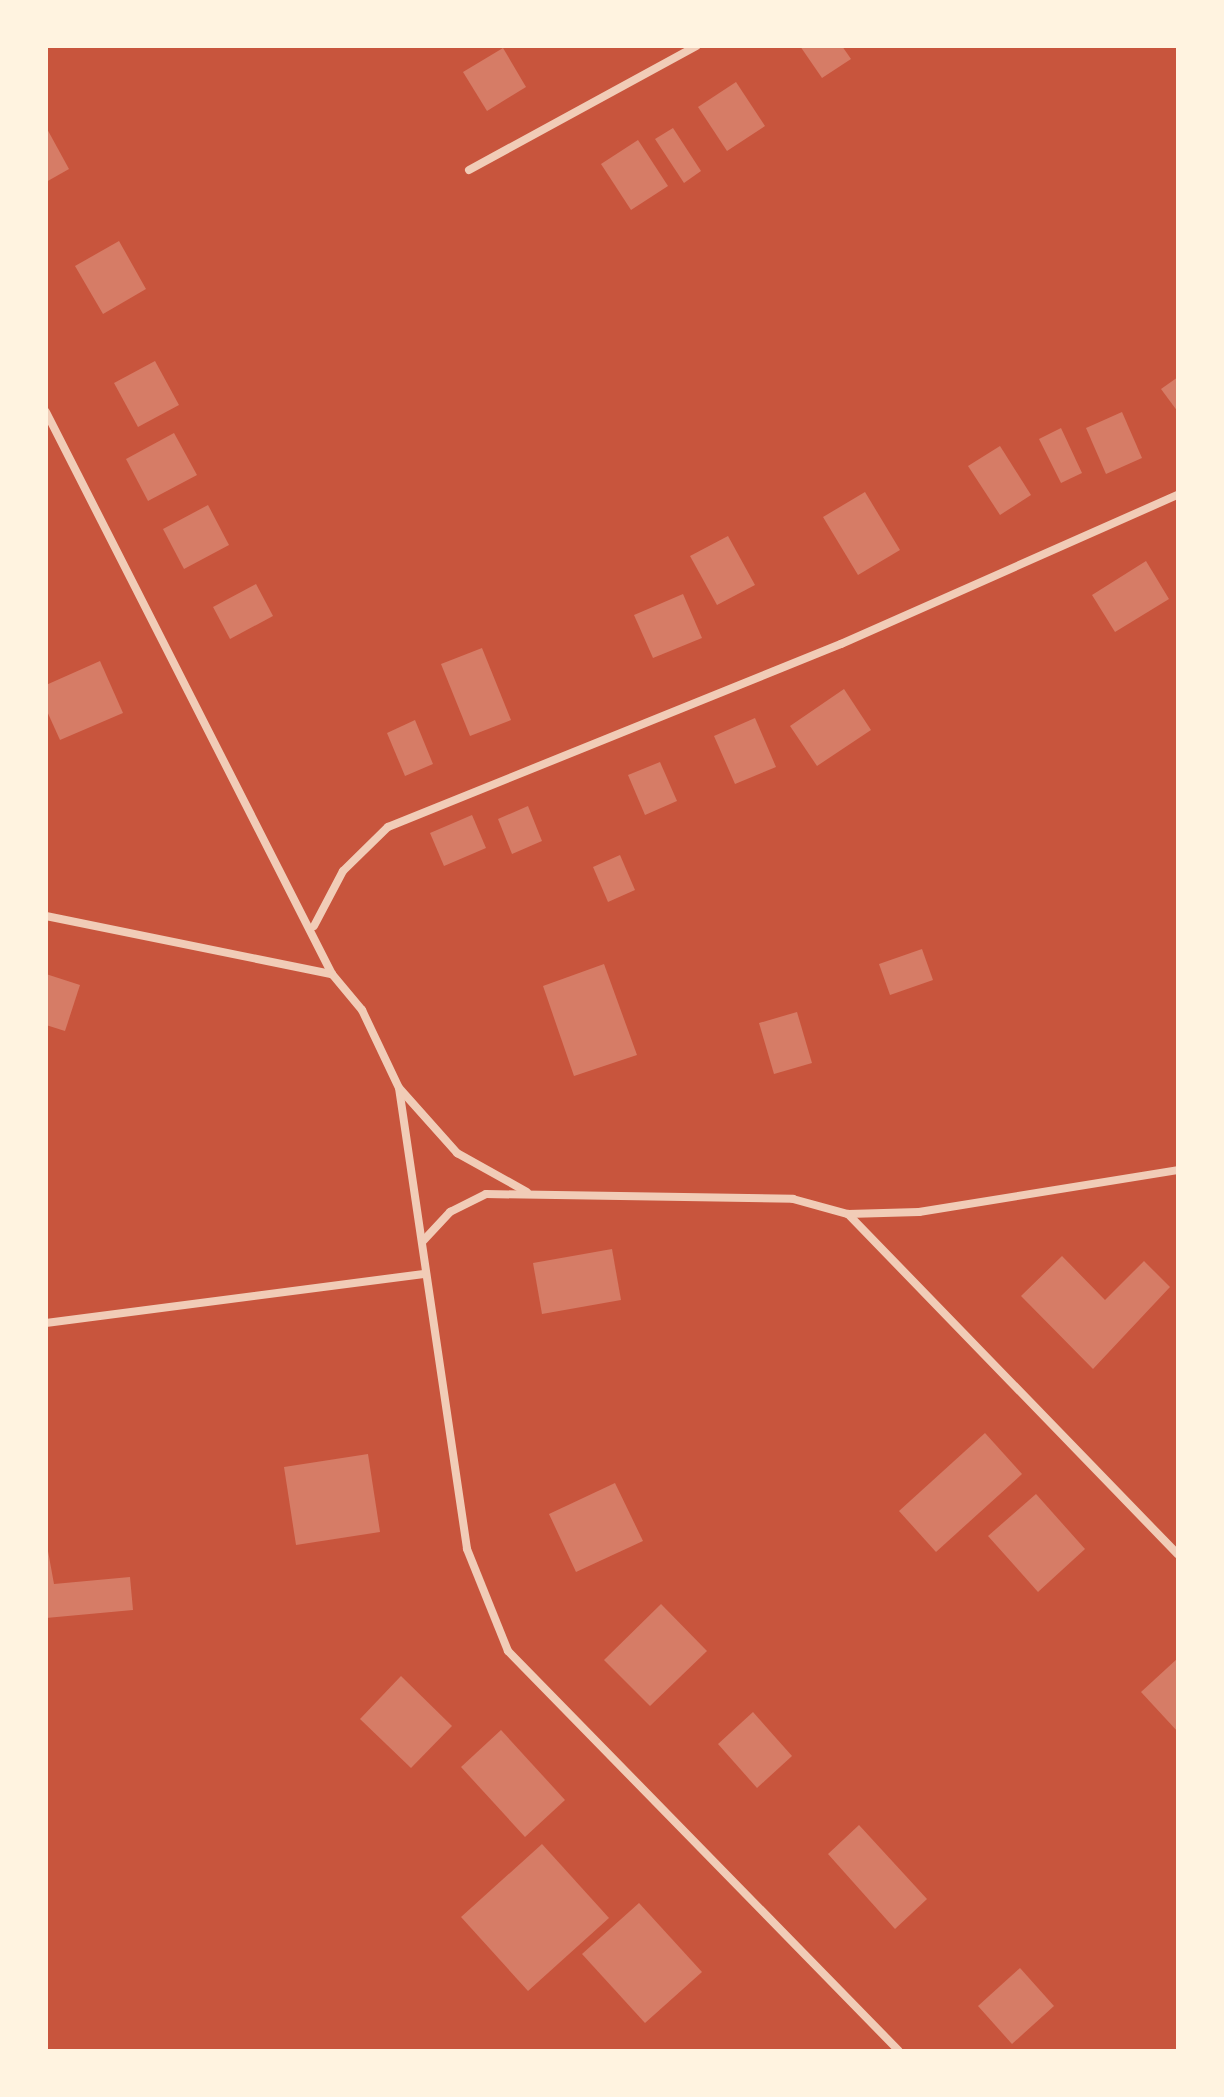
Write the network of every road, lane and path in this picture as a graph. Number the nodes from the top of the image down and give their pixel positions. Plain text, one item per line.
1 (696, 46) edge
2 (469, 170) dead end
3 (46, 412) edge
4 (1178, 495) edge
5 (46, 916) edge
6 (314, 926) junction
7 (332, 974) junction
8 (399, 1088) junction
9 (1178, 1170) edge
10 (531, 1194) junction
11 (848, 1214) junction
12 (423, 1241) junction
13 (424, 1274) junction
14 (46, 1323) edge
15 (1178, 1554) edge
16 (899, 2051) edge

1 - 2 street
3 - 6 street
4 - 6 street
5 - 7 street
6 - 7 street
7 - 8 street
8 - 10 street
8 - 12 street
9 - 11 street
10 - 11 street
10 - 12 street
11 - 15 street
12 - 13 street
13 - 14 street
13 - 16 street

